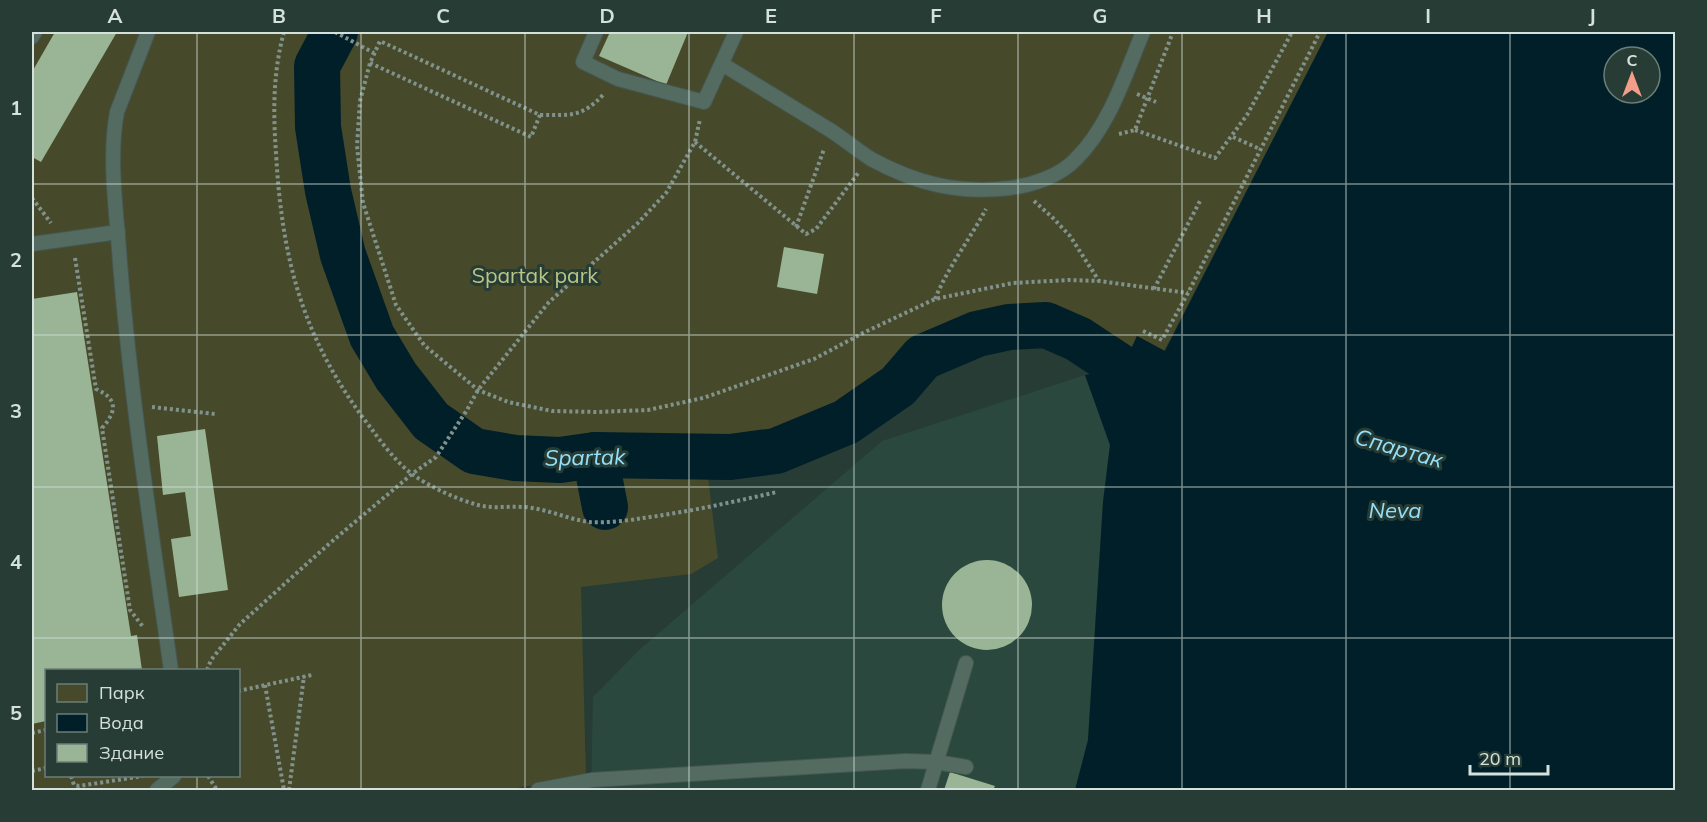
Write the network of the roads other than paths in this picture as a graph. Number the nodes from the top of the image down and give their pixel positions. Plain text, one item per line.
1 (34, 32) edge
2 (148, 32) edge
3 (596, 32) edge
4 (736, 32) edge
5 (1143, 32) edge
6 (32, 38) edge
7 (722, 64) junction
8 (118, 232) junction
9 (32, 244) edge
10 (966, 663) dead end
11 (171, 669) edge
12 (936, 762) junction
13 (966, 767) dead end
14 (174, 777) edge
15 (647, 784) edge
16 (157, 790) edge
17 (538, 790) edge
18 (927, 790) edge

1 - 6 lane
2 - 8 lane
3 - 7 lane
4 - 7 lane
5 - 7 lane
8 - 9 lane
8 - 11 lane
10 - 12 lane
12 - 13 lane
12 - 15 lane
12 - 18 lane
14 - 16 lane
15 - 17 lane

